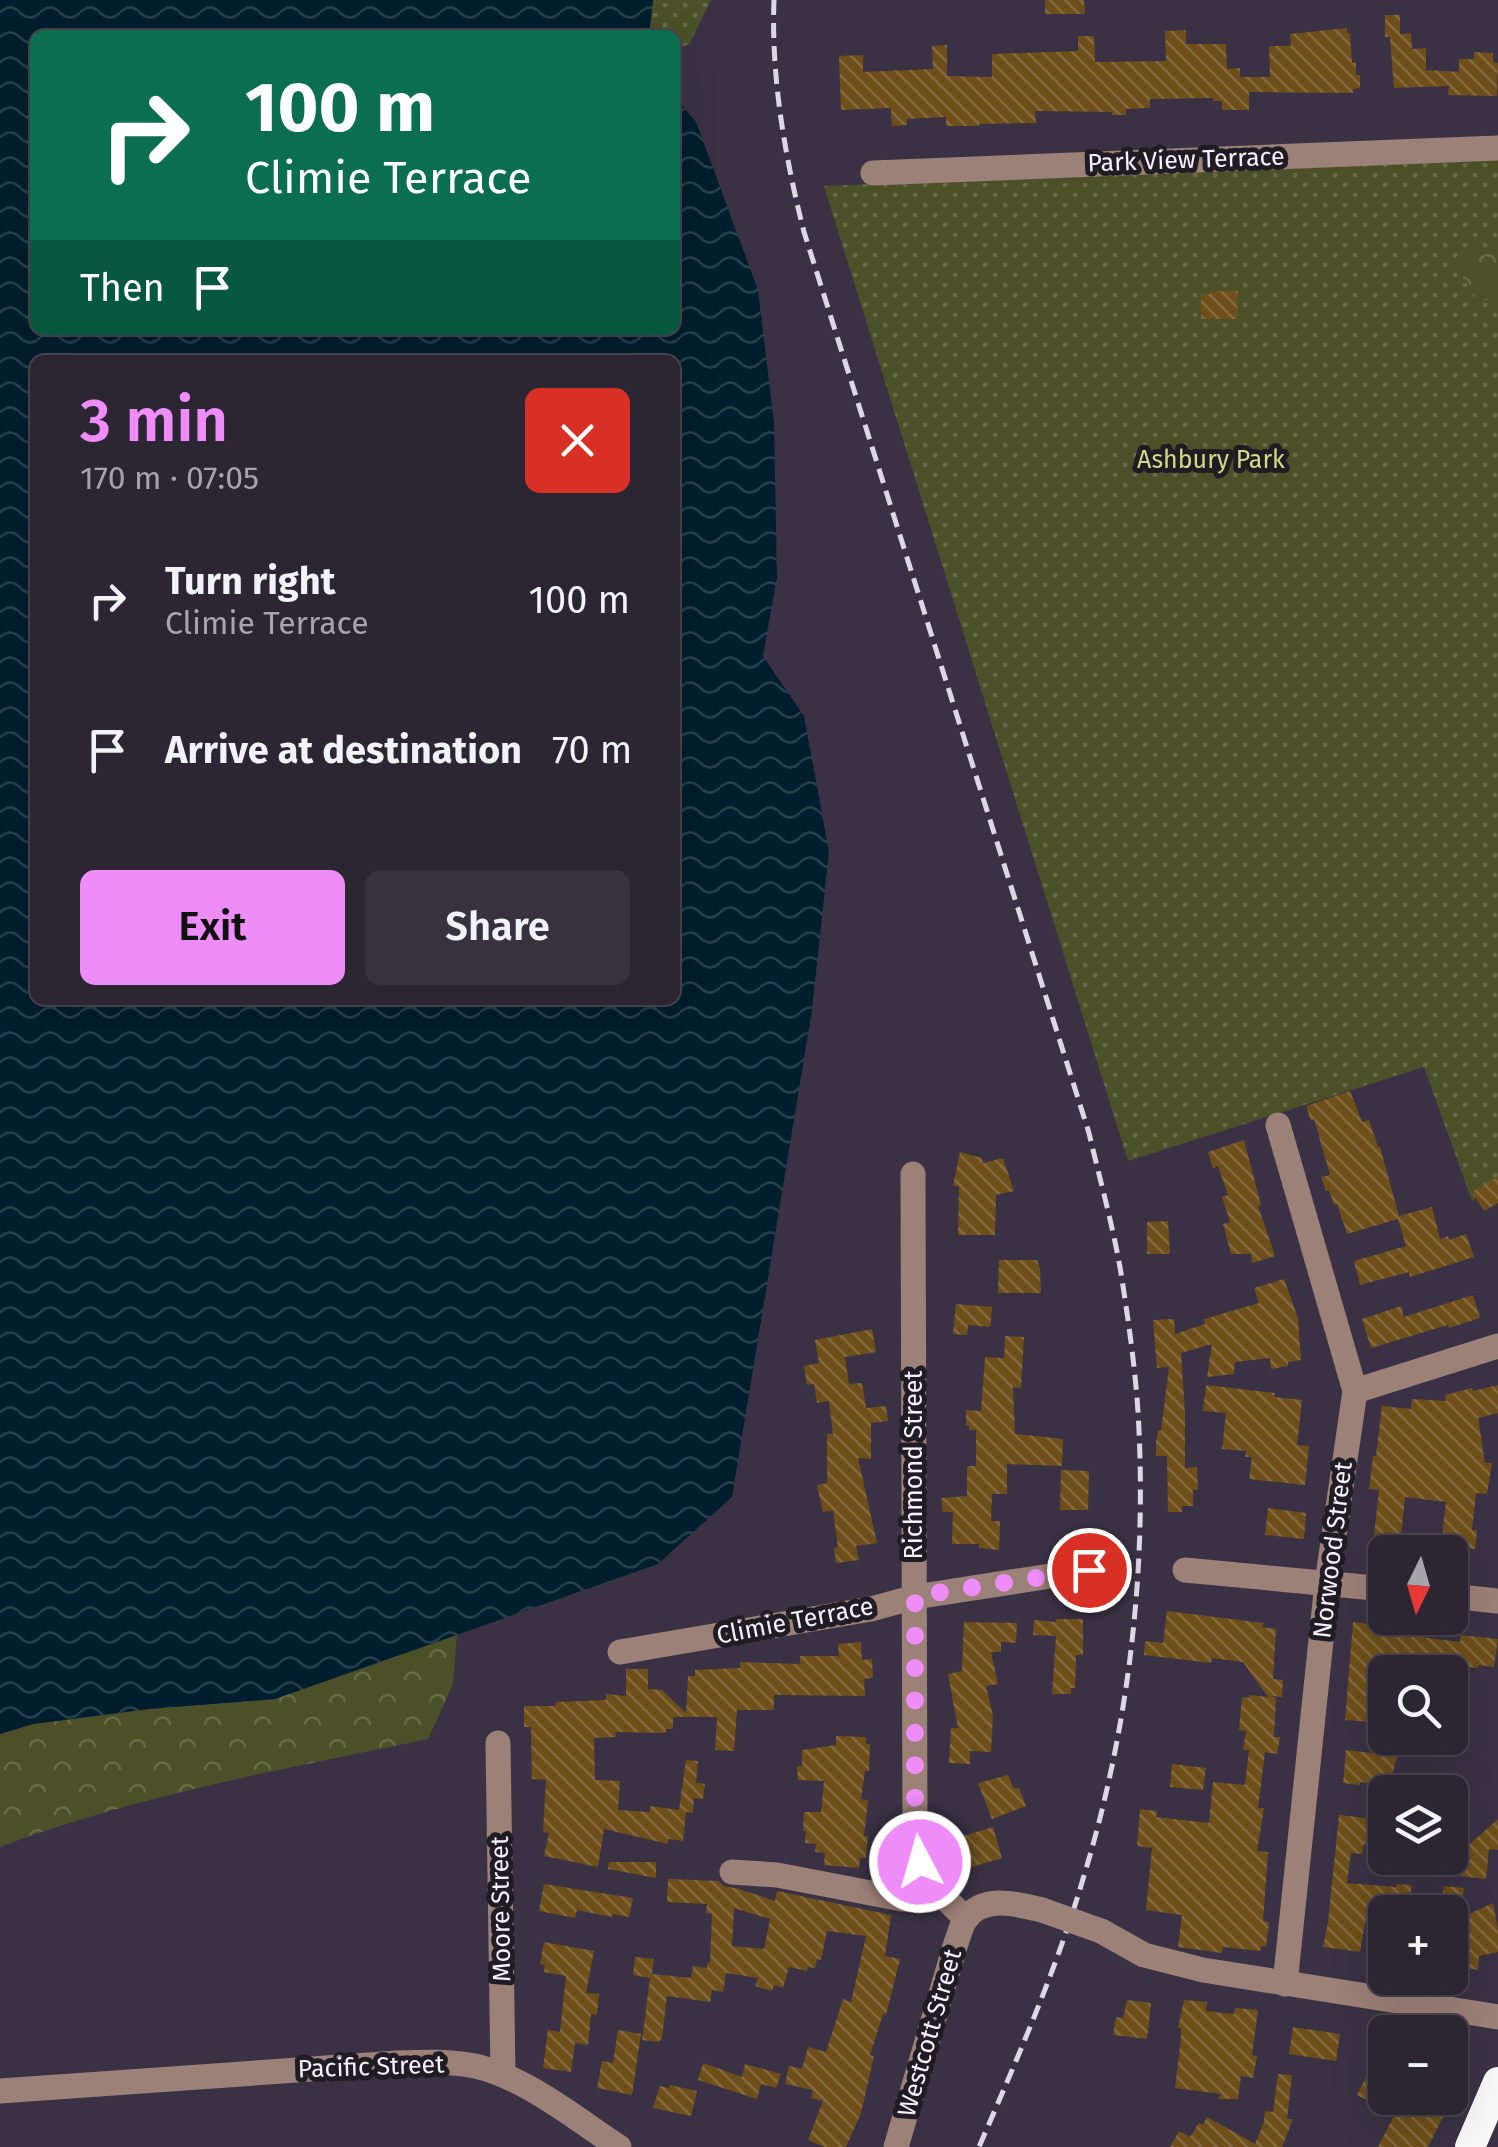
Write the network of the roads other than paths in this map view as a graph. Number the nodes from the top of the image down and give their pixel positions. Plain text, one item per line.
1 (1498, 148) edge
2 (874, 174) dead end
3 (1278, 1126) dead end
4 (913, 1174) dead end
5 (1498, 1346) edge
6 (1355, 1391) junction
7 (1089, 1570) dead end
8 (1185, 1570) dead end
9 (1327, 1583) junction
10 (1368, 1587) edge
11 (915, 1596) junction
12 (1468, 1598) edge
13 (1498, 1601) edge
14 (620, 1652) dead end
15 (498, 1744) dead end
16 (732, 1872) dead end
17 (937, 1891) junction
18 (966, 1919) junction
19 (1285, 1984) junction
20 (1498, 2017) edge
21 (503, 2076) junction
22 (1498, 2082) edge
23 (0, 2091) edge
24 (1490, 2121) edge
25 (619, 2147) edge
26 (896, 2147) edge
27 (1470, 2147) edge

1 - 2 street, Park View Terrace
3 - 6 street, Norwood Street
4 - 11 street, Richmond Street
5 - 6 street
6 - 9 street, Norwood Street
7 - 11 street, Climie Terrace
8 - 9 street
9 - 10 street
9 - 19 street, Norwood Street
11 - 14 street, Climie Terrace
11 - 17 street, Richmond Street
12 - 13 street
15 - 21 street, Moore Street
16 - 17 street
17 - 18 street, Richmond Street
18 - 19 street, bridge
18 - 26 street, Westcott Street
19 - 20 street
21 - 23 street, Pacific Street
21 - 25 street, Pacific Street
22 - 24 highway
24 - 27 highway

